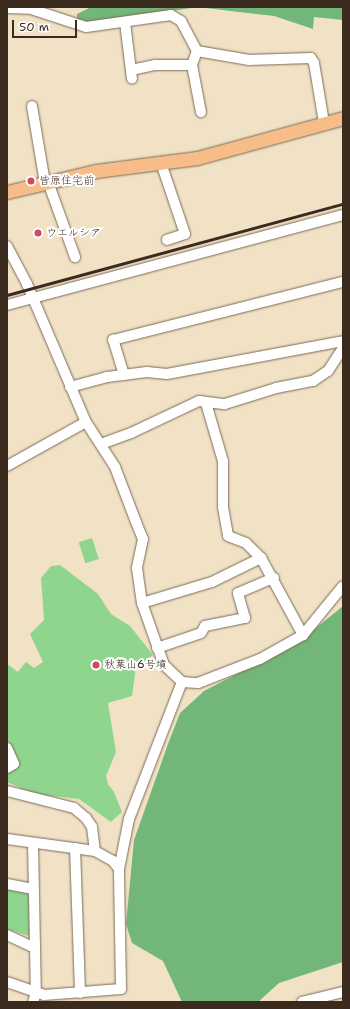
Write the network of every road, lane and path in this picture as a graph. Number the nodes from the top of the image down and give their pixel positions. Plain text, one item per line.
1 (7, 8) edge
2 (125, 22) junction
3 (197, 51) junction
4 (192, 65) junction
5 (32, 106) dead end
6 (201, 112) dead end
7 (343, 118) edge
8 (324, 123) junction
9 (161, 163) junction
10 (46, 182) junction
11 (7, 192) edge
12 (343, 215) edge
13 (167, 240) dead end
14 (7, 246) edge
15 (75, 257) dead end
16 (343, 282) edge
17 (32, 298) junction
18 (7, 305) edge
19 (343, 341) edge
20 (343, 348) edge
21 (124, 375) junction
22 (70, 387) junction
23 (206, 403) junction
24 (86, 422) junction
25 (101, 444) junction
26 (7, 466) edge
27 (261, 558) junction
28 (274, 578) junction
29 (343, 586) edge
30 (142, 603) junction
31 (303, 635) junction
32 (157, 648) junction
33 (182, 682) junction
34 (7, 748) edge
35 (7, 768) edge
36 (7, 791) edge
37 (7, 838) edge
38 (33, 843) junction
39 (75, 848) junction
40 (95, 851) junction
41 (119, 869) junction
42 (7, 884) edge
43 (32, 889) junction
44 (7, 935) edge
45 (33, 947) junction
46 (7, 982) edge
47 (343, 992) edge
48 (80, 993) junction
49 (34, 998) edge
50 (302, 1002) edge

1 - 2 street
2 - 3 street
2 - 4 street
3 - 4 street
3 - 8 street
4 - 6 street
5 - 10 street
7 - 8 main road
8 - 9 main road
9 - 10 main road
9 - 13 street
10 - 11 main road
10 - 15 street
12 - 17 street
14 - 17 street
16 - 21 street
17 - 18 street
17 - 22 street
19 - 21 street
20 - 23 street
21 - 22 street
22 - 24 street
23 - 25 street
23 - 27 street
24 - 25 street
24 - 26 street
25 - 30 street
27 - 28 street
27 - 30 street
28 - 31 street
28 - 32 street
29 - 31 street
30 - 32 street
31 - 33 street
32 - 33 street
33 - 41 street
34 - 35 street
36 - 40 street
37 - 38 street
38 - 39 street
38 - 43 street
39 - 40 street
39 - 48 street
40 - 41 street
41 - 48 street
42 - 43 street
43 - 45 street
44 - 45 street
45 - 49 street
46 - 49 street
47 - 50 street
48 - 49 street

